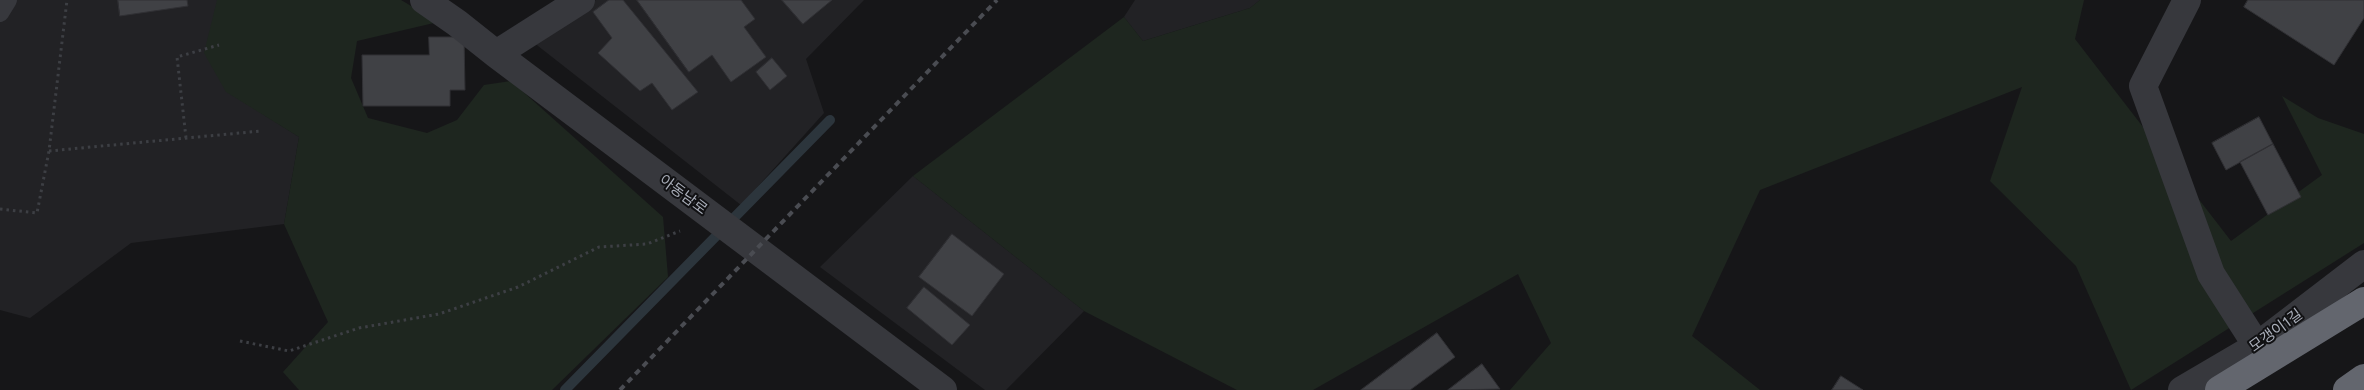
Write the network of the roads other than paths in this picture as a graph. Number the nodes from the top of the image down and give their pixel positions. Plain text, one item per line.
1 (8, 0) edge
2 (424, 0) edge
3 (581, 0) edge
4 (2187, 0) edge
5 (0, 13) edge
6 (496, 54) junction
7 (2364, 264) edge
8 (2364, 300) edge
9 (2257, 346) junction
10 (2364, 378) edge
11 (943, 390) edge
12 (2182, 390) edge
13 (2219, 390) edge
14 (2347, 390) edge

1 - 5 lane
2 - 6 street, 아동남로
3 - 6 street
4 - 9 street
6 - 11 street, 아동남로
7 - 9 street, 모갱이1길
8 - 13 highway
9 - 12 street, 모갱이1길
10 - 14 highway

